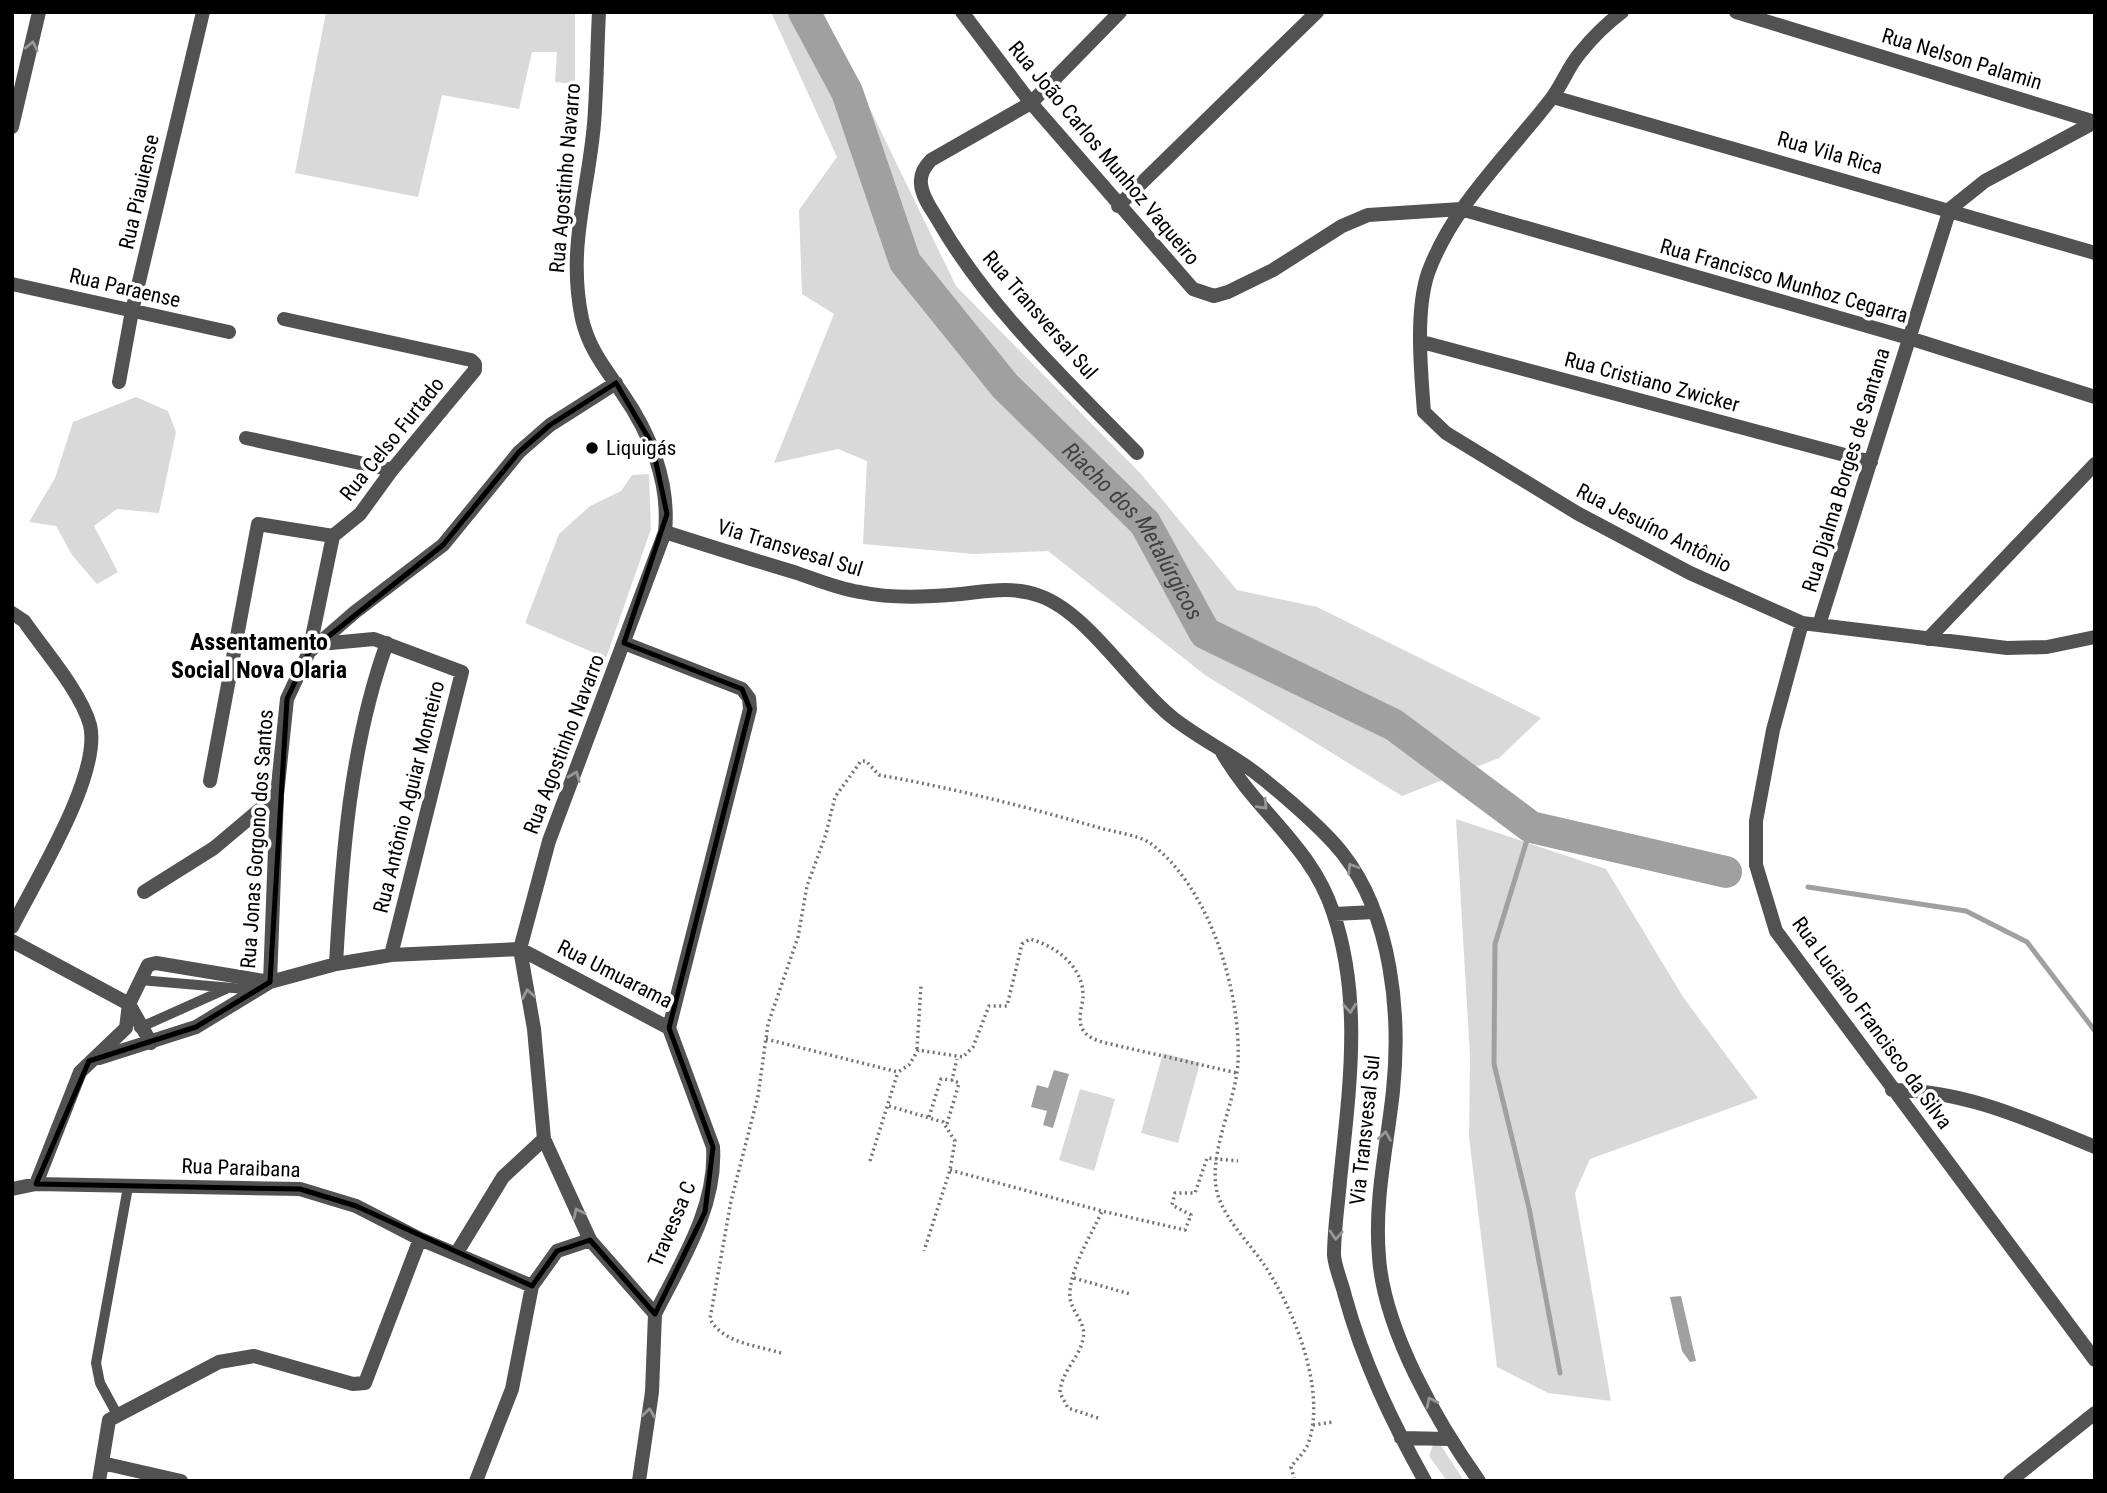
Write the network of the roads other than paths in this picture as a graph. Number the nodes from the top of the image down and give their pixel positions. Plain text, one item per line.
1 (39, 12) edge
2 (203, 12) edge
3 (599, 12) edge
4 (962, 12) edge
5 (1120, 12) edge
6 (1317, 12) edge
7 (1736, 12) edge
8 (1612, 15) edge
9 (1553, 97) junction
10 (1031, 103) junction
11 (2095, 122) edge
12 (12, 127) edge
13 (1118, 206) junction
14 (1461, 209) junction
15 (1950, 209) junction
16 (2095, 253) edge
17 (12, 284) edge
18 (132, 311) junction
19 (284, 319) dead end
20 (229, 332) dead end
21 (1909, 338) junction
22 (1422, 342) junction
23 (119, 382) dead end
24 (616, 383) junction
25 (2095, 397) edge
26 (246, 438) dead end
27 (1137, 453) dead end
28 (1871, 462) junction
29 (2095, 464) edge
30 (392, 470) junction
31 (665, 532) junction
32 (332, 536) junction
33 (12, 613) edge
34 (1802, 623) junction
35 (1819, 625) junction
36 (2095, 638) edge
37 (1928, 639) junction
38 (387, 643) junction
39 (624, 643) junction
40 (314, 648) junction
41 (1222, 751) junction
42 (210, 781) dead end
43 (277, 794) junction
44 (144, 892) dead end
45 (1374, 912) junction
46 (1334, 914) junction
47 (12, 927) edge
48 (12, 942) edge
49 (520, 949) junction
50 (391, 955) junction
51 (336, 964) junction
52 (140, 980) junction
53 (263, 986) junction
54 (229, 988) junction
55 (129, 1004) junction
56 (139, 1028) junction
57 (669, 1028) junction
58 (151, 1043) junction
59 (89, 1061) junction
60 (1892, 1090) junction
61 (544, 1139) junction
62 (2095, 1147) edge
63 (36, 1184) junction
64 (128, 1186) junction
65 (12, 1189) edge
66 (420, 1239) junction
67 (590, 1240) junction
68 (456, 1254) junction
69 (531, 1286) junction
70 (655, 1314) junction
71 (2095, 1360) edge
72 (2095, 1413) edge
73 (113, 1419) junction
74 (1401, 1438) junction
75 (1449, 1439) junction
76 (102, 1463) junction
77 (99, 1481) edge
78 (181, 1481) edge
79 (476, 1481) edge
80 (639, 1481) edge
81 (1425, 1481) edge
82 (1479, 1481) edge
83 (2010, 1481) edge

12 -> 1 street
2 - 18 street, Rua Piauiense
3 - 24 street, Rua Agostinho Navarro
4 - 10 street, Rua João Carlos Munhoz Vaqueiro
5 - 10 street
6 - 13 street
7 - 11 street, Rua Nelson Palamin
8 - 9 street, Rua Jesuíno Antônio
9 - 14 street, Rua Jesuíno Antônio
9 - 15 street, Rua Vila Rica
10 - 13 street, Rua João Carlos Munhoz Vaqueiro
10 - 27 street, Rua Transversal Sul
11 - 15 street
13 - 14 street, Rua João Carlos Munhoz Vaqueiro
14 - 21 street, Rua Francisco Munhoz Cegarra
14 - 22 street, Rua Jesuíno Antônio
15 - 16 street, Rua Vila Rica
15 - 21 street, Rua Djalma Borges de Santana
17 - 18 street, Rua Paraense
18 - 20 street, Rua Paraense
18 - 23 street, Rua Piauiense
19 - 30 street, Rua Celso Furtado
21 - 25 street, Rua Francisco Munhoz Cegarra
21 - 28 street, Rua Djalma Borges de Santana
22 - 28 street, Rua Cristiano Zwicker
22 - 34 street, Rua Jesuíno Antônio
24 - 31 street, Rua Agostinho Navarro
24 - 40 street, Rua Jonas Gorgono dos Santos
26 - 30 street
28 - 35 street, Rua Djalma Borges de Santana
29 - 37 street
30 - 32 street, Rua Celso Furtado
31 - 39 street, Rua Agostinho Navarro
31 - 41 street, Via Transvesal Sul
32 - 40 street
32 - 42 street
33 - 47 street
34 - 35 street, Rua Jesuíno Antônio
34 - 60 street, Rua Luciano Francisco da Silva
35 - 37 street, Rua Jesuíno Antônio
36 - 37 street, Rua Jesuíno Antônio
38 - 40 street, Rua Antônio Aguiar Monteiro
38 - 50 street, Rua Antônio Aguiar Monteiro
38 - 51 street
49 -> 39 street, Rua Agostinho Navarro
39 - 57 street, Rua Umuarama
40 - 43 street, Rua Jonas Gorgono dos Santos
45 -> 41 street, Via Transvesal Sul
41 -> 46 street, Via Transvesal Sul
43 - 44 street
43 - 53 street, Rua Jonas Gorgono dos Santos
45 - 46 street
75 -> 45 street, Via Transvesal Sul
46 -> 74 street, Via Transvesal Sul
48 - 55 street
49 - 50 street
49 - 57 street, Rua Umuarama
61 -> 49 street, Rua Agostinho Navarro
50 - 51 street
51 - 53 street
52 - 53 street
52 - 54 lane
52 - 55 street
53 - 54 lane
53 - 58 street
54 - 56 lane
55 - 56 street
55 - 59 street
56 - 58 street
57 - 70 street, Travessa C
58 - 59 street
59 - 63 street
60 - 62 street
60 - 71 street, Rua Luciano Francisco da Silva
67 -> 61 street, Rua Agostinho Navarro
61 - 68 street
63 - 64 street, Rua Paraibana
63 - 65 street, Rua Paraibana
64 - 66 street, Rua Paraibana
64 - 73 lane
66 - 68 street, Rua Paraibana
66 - 73 street
67 - 69 street
67 - 70 street, Rua Agostinho Navarro
68 - 69 street, Rua Paraibana
69 - 79 street
80 -> 70 street
72 - 83 street
73 - 76 street
74 - 75 street
74 - 81 street, Via Transvesal Sul
75 - 82 street, Via Transvesal Sul
76 - 77 street
76 - 78 street

